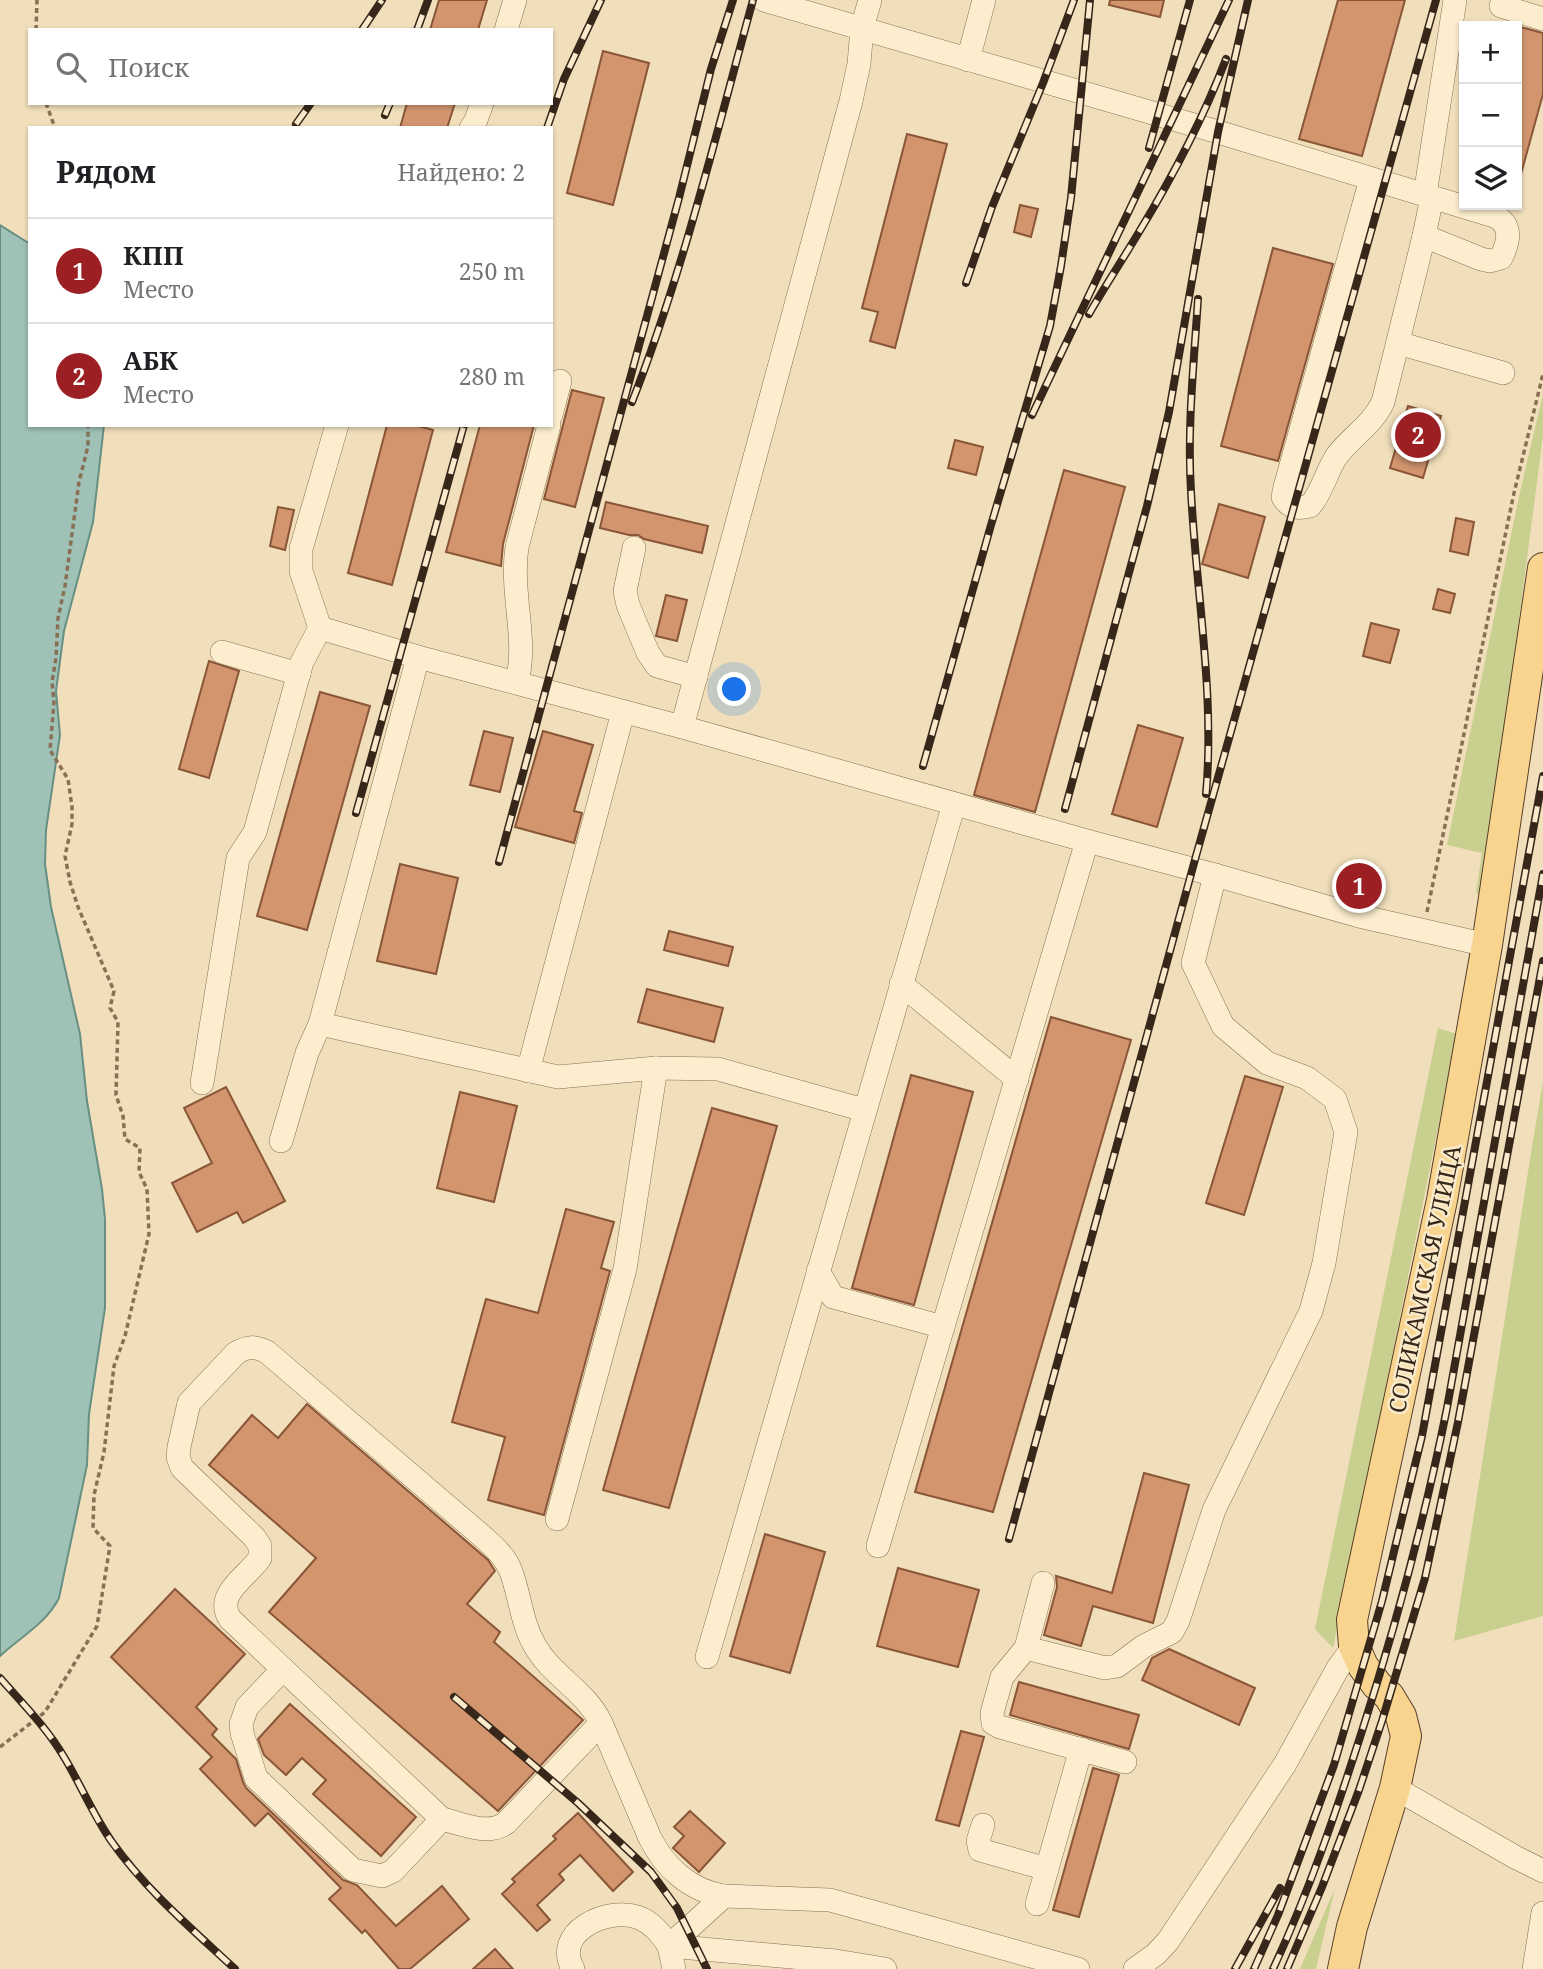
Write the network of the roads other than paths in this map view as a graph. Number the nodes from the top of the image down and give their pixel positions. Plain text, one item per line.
1 (515, 0) edge
2 (764, 0) edge
3 (870, 0) edge
4 (984, 0) edge
5 (1455, 0) edge
6 (1501, 6) dead end
7 (1543, 19) edge
8 (507, 28) edge
9 (862, 29) junction
10 (968, 60) junction
11 (481, 105) edge
12 (472, 126) edge
13 (1371, 179) junction
14 (1429, 196) junction
15 (1424, 236) junction
16 (1398, 342) junction
17 (1503, 373) dead end
18 (560, 381) dead end
19 (553, 407) edge
20 (336, 427) edge
21 (548, 427) edge
22 (634, 548) dead end
23 (1543, 568) edge
24 (320, 628) junction
25 (222, 652) dead end
26 (418, 657) junction
27 (299, 674) junction
28 (696, 677) junction
29 (517, 682) junction
30 (623, 712) junction
31 (682, 727) junction
32 (954, 804) junction
33 (1087, 841) junction
34 (1215, 875) junction
35 (1488, 944) junction
36 (901, 984) junction
37 (320, 1024) junction
38 (656, 1068) junction
39 (528, 1071) junction
40 (1017, 1079) junction
41 (202, 1083) dead end
42 (864, 1110) junction
43 (281, 1141) dead end
44 (818, 1271) junction
45 (943, 1327) junction
46 (557, 1519) dead end
47 (878, 1546) dead end
48 (1043, 1583) dead end
49 (1354, 1646) junction
50 (1026, 1648) junction
51 (707, 1657) dead end
52 (283, 1669) junction
53 (601, 1723) junction
54 (1080, 1749) junction
55 (1125, 1762) dead end
56 (1395, 1788) junction
57 (442, 1819) junction
58 (983, 1825) dead end
59 (1047, 1869) junction
60 (1543, 1871) edge
61 (724, 1896) junction
62 (1037, 1904) dead end
63 (1543, 1913) edge
64 (669, 1946) junction
65 (573, 1969) edge
66 (674, 1969) edge
67 (885, 1969) edge
68 (1078, 1969) edge
69 (1135, 1969) edge
70 (1343, 1969) edge
71 (1534, 1969) edge

1 - 8 street
2 - 9 street
3 - 9 street
4 - 10 street
5 - 14 street
6 - 7 street
9 - 10 street
9 - 28 street
10 - 13 street
11 - 12 street
13 - 14 street
13 - 16 street
14 - 15 street
14 - 15 street
15 - 16 street
16 - 17 street
18 - 19 street
20 - 24 street
21 - 29 street
22 - 28 street
23 - 35 main road, СОЛИКАМСКАЯ УЛИЦА
24 - 26 street
24 - 27 street
25 - 27 street
26 - 29 street
26 - 37 street
27 - 41 street
28 - 31 street
29 - 30 street
30 - 31 street
30 - 39 street
31 - 32 street
32 - 33 street
32 - 36 street
33 - 34 street
33 - 40 street
34 - 35 street
34 - 50 street
35 - 49 main road, СОЛИКАМСКАЯ УЛИЦА
36 - 40 street
36 - 42 street
37 - 39 street
37 - 43 street
38 - 39 street
38 - 42 street
38 - 46 street
40 - 45 street
42 - 44 street
44 - 45 street
44 - 51 street
45 - 47 street
48 - 50 street
49 - 56 main road, СОЛИКАМСКАЯ УЛИЦА
49 - 69 street
50 - 54 street
52 - 53 street
52 - 57 street
52 - 57 street
53 - 57 street
53 - 61 street
54 - 55 street
54 - 59 street
56 - 60 street
56 - 70 main road, СОЛИКАМСКАЯ УЛИЦА
58 - 59 street
59 - 62 street
61 - 64 street
61 - 68 street
63 - 71 street
64 - 65 street
64 - 66 street
64 - 67 street

